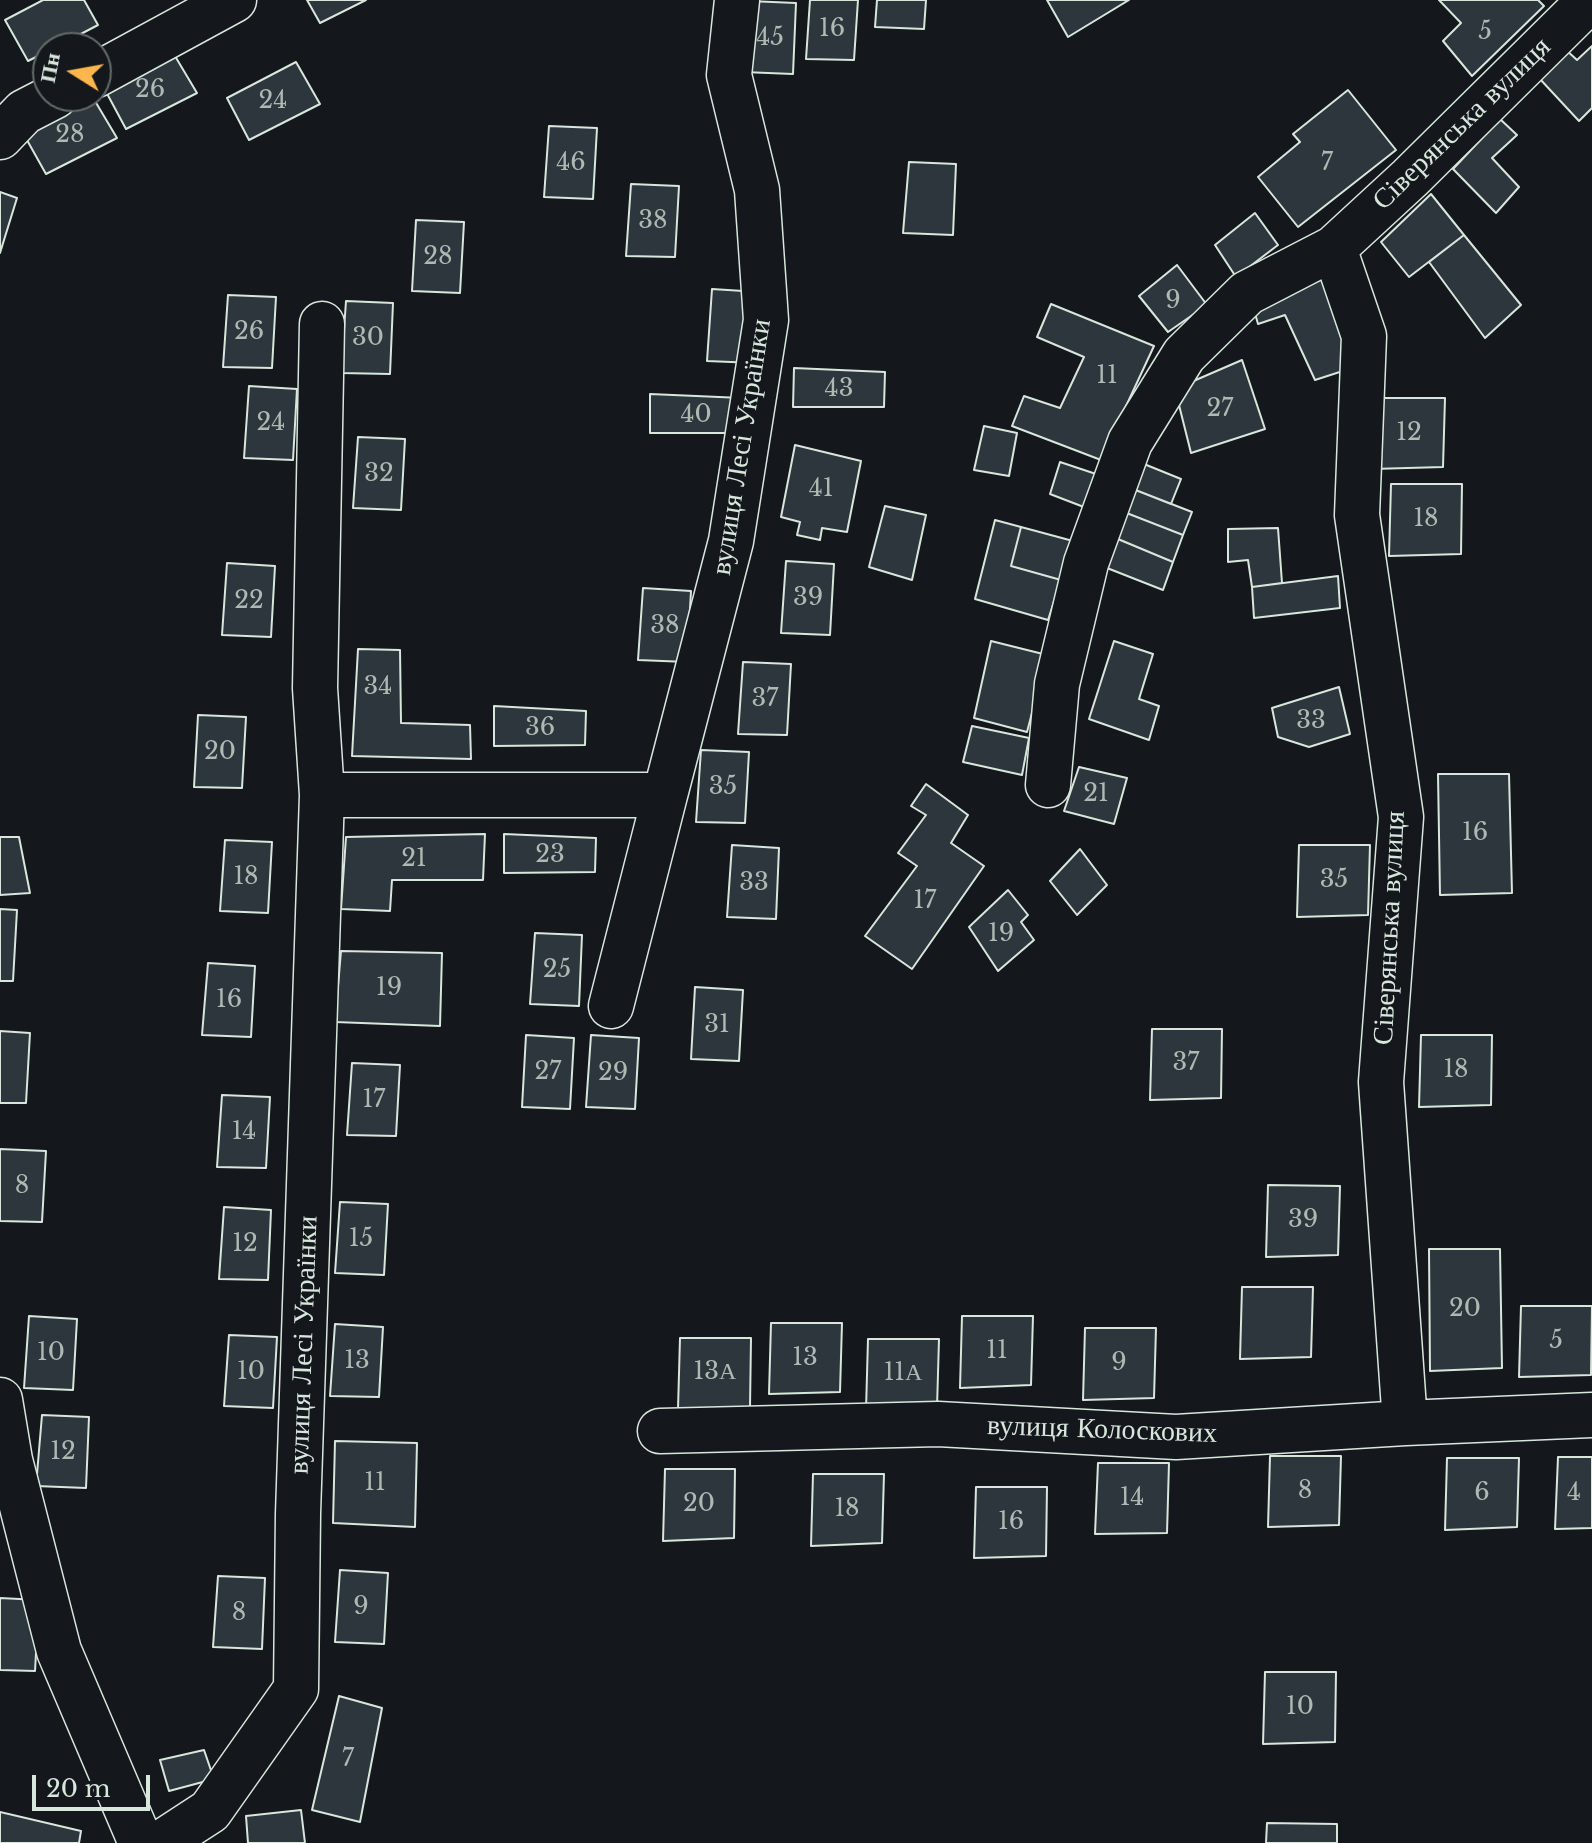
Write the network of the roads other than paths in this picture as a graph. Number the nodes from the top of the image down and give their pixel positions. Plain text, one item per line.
1 (234, 0) edge
2 (737, 0) edge
3 (1590, 0) edge
4 (112, 66) edge
5 (32, 108) edge
6 (0, 137) edge
7 (1334, 248) junction
8 (322, 324) dead end
9 (1048, 785) dead end
10 (322, 795) junction
11 (665, 795) junction
12 (611, 1006) dead end
13 (0, 1400) edge
14 (1592, 1415) edge
15 (1405, 1423) junction
16 (660, 1431) dead end
17 (141, 1843) edge
18 (161, 1843) edge

1 - 4 street
2 - 11 street, вулиця Лесі Українки
3 - 7 street, Сіверянська вулиця
5 - 6 street
7 - 9 street, Сіверянська вулиця
7 - 15 street, Сіверянська вулиця
8 - 10 street, вулиця Лесі Українки
10 - 11 street
10 - 18 street, вулиця Лесі Українки
11 - 12 street, вулиця Лесі Українки
13 - 17 street
14 - 15 street, вулиця Колоскових
15 - 16 street, вулиця Колоскових

